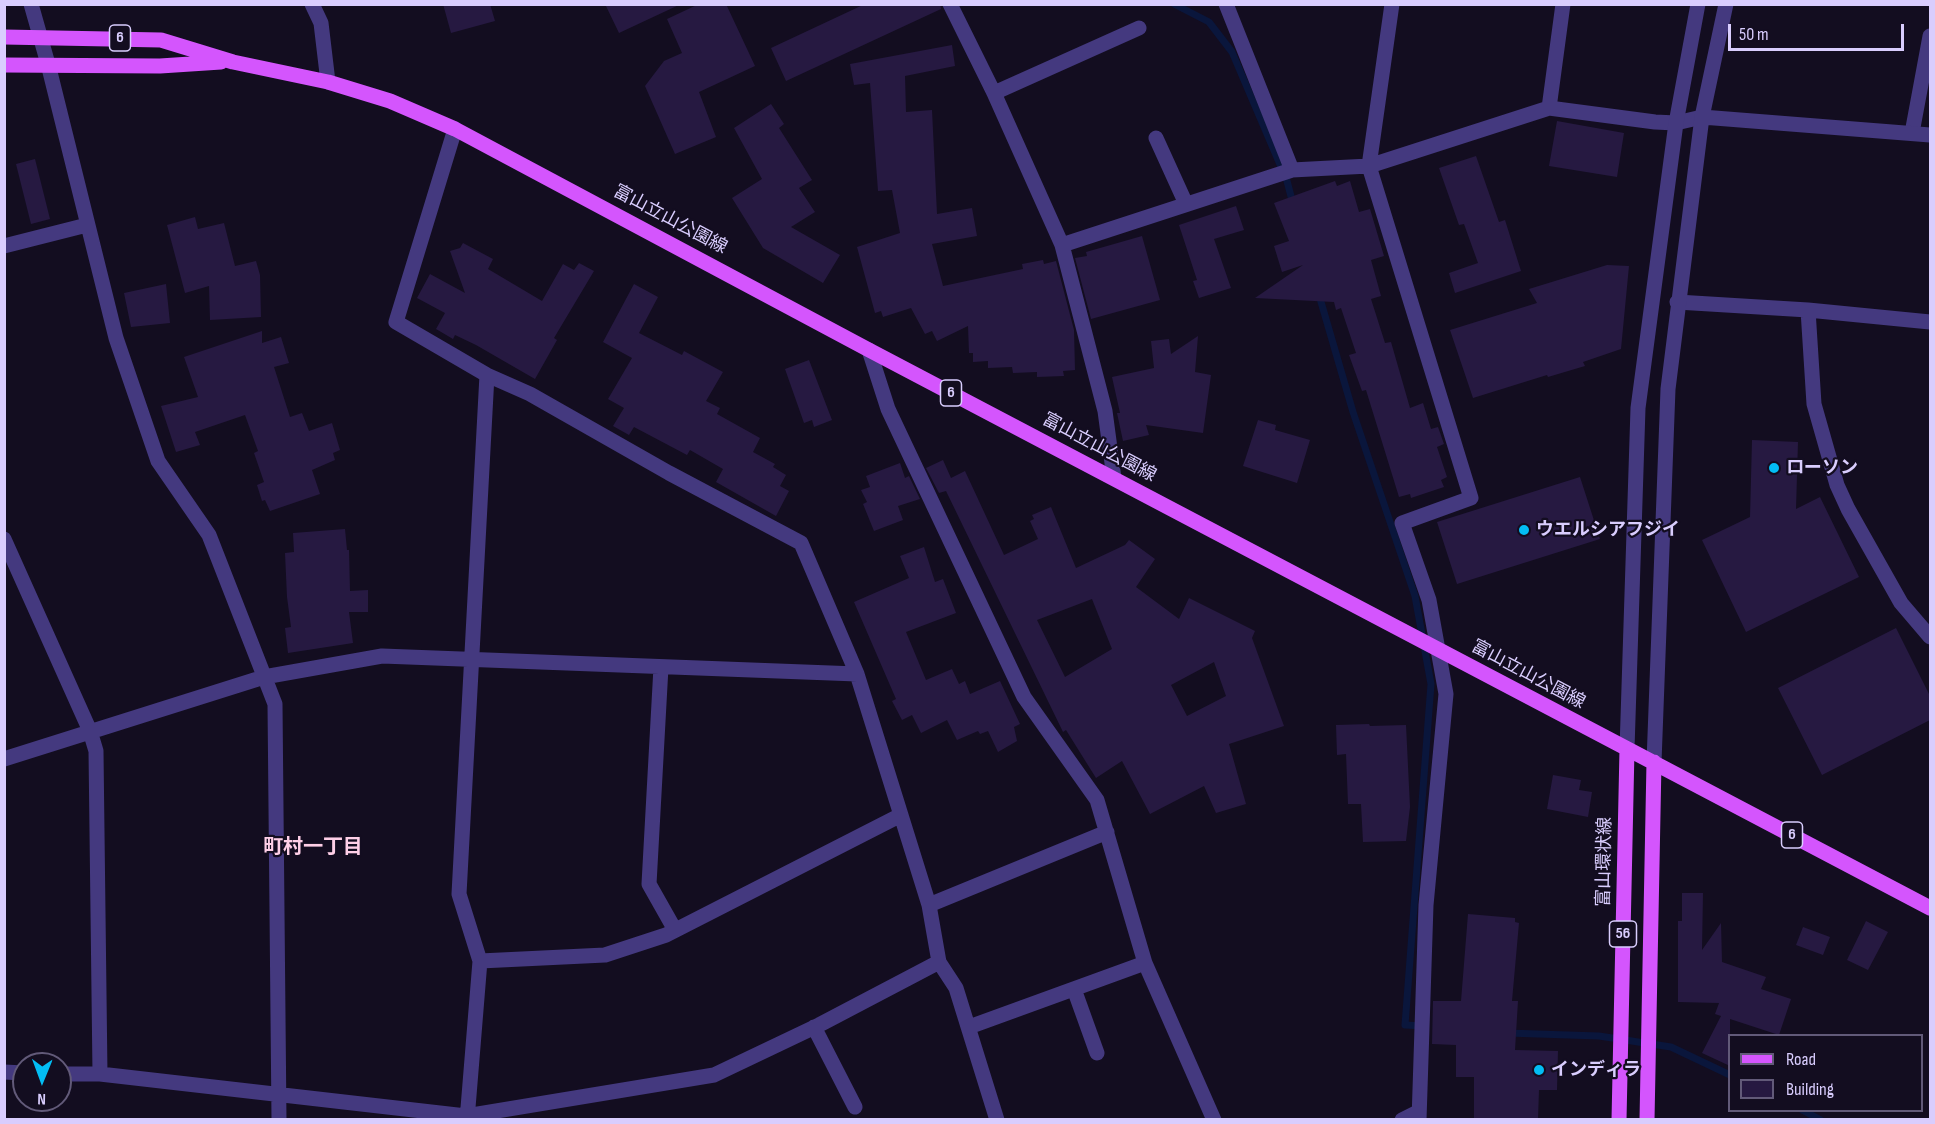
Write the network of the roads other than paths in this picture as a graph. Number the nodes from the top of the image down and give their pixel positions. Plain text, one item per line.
1 (31, 4) edge
2 (312, 4) edge
3 (950, 4) edge
4 (1226, 4) edge
5 (1392, 4) edge
6 (1563, 4) edge
7 (1698, 4) edge
8 (1726, 4) edge
9 (1139, 28) dead end
10 (1930, 36) edge
11 (4, 37) edge
12 (41, 37) junction
13 (233, 62) junction
14 (4, 64) edge
15 (48, 64) junction
16 (328, 82) junction
17 (994, 93) junction
18 (1549, 108) junction
19 (1702, 117) junction
20 (1676, 123) junction
21 (455, 129) junction
22 (1912, 133) junction
23 (1930, 135) edge
24 (1156, 138) dead end
25 (1369, 166) junction
26 (1292, 170) junction
27 (1186, 204) junction
28 (87, 225) junction
29 (1062, 245) junction
30 (4, 246) edge
31 (1677, 302) junction
32 (1809, 310) junction
33 (1930, 322) edge
34 (869, 350) junction
35 (488, 375) junction
36 (1114, 478) junction
37 (4, 539) edge
38 (1930, 637) edge
39 (1440, 651) junction
40 (472, 659) junction
41 (661, 667) junction
42 (857, 674) junction
43 (264, 677) junction
44 (90, 731) junction
45 (1627, 749) junction
46 (4, 759) edge
47 (1654, 762) junction
48 (901, 815) junction
49 (1107, 832) junction
50 (929, 905) junction
51 (1930, 908) edge
52 (675, 930) junction
53 (480, 962) junction
54 (939, 962) junction
55 (1145, 963) junction
56 (1074, 989) junction
57 (969, 1027) junction
58 (814, 1028) junction
59 (1097, 1053) dead end
60 (72, 1074) edge
61 (100, 1074) junction
62 (278, 1095) junction
63 (855, 1107) dead end
64 (1419, 1116) edge
65 (467, 1118) edge
66 (279, 1119) edge
67 (997, 1119) edge
68 (1214, 1119) edge
69 (1402, 1119) edge
70 (1619, 1119) edge
71 (1647, 1119) edge

1 - 12 street
2 - 16 street
3 - 17 street
4 - 26 street
5 - 25 street
6 - 18 street
7 - 20 street
8 - 19 street
9 - 17 street
10 - 22 street
11 - 12 main road, 富山立山公園線 / 6
12 - 13 main road, 富山立山公園線 / 6
12 - 15 street
13 - 15 main road, 富山立山公園線 / 6
13 - 16 main road, 富山立山公園線 / 6
14 - 15 main road, 富山立山公園線 / 6
15 - 28 street
16 - 21 main road, 富山立山公園線 / 6
17 - 29 street
18 - 20 street
18 - 25 street
19 - 20 street
19 - 22 street
19 - 31 street
20 - 45 street
21 - 34 main road, 富山立山公園線 / 6
21 - 35 street
22 - 23 street
24 - 27 street
25 - 26 street
25 - 39 street
26 - 27 street
27 - 29 street
28 - 30 street
28 - 43 street
29 - 36 street
31 - 32 street
31 - 47 street
32 - 33 street
32 - 38 street
34 - 36 main road, 富山立山公園線 / 6
34 - 49 street
35 - 40 street
35 - 42 street
36 - 39 main road, 富山立山公園線 / 6
37 - 44 street
39 - 45 main road, 富山立山公園線 / 6
39 - 64 street
40 - 41 street
40 - 43 street
40 - 53 street
41 - 42 street
41 - 52 street
42 - 48 street
43 - 44 street
43 - 62 street
44 - 46 street
44 - 61 street
45 - 47 main road, 富山立山公園線 / 6
45 - 70 main road, 富山環状線 / 56
47 - 51 main road, 富山立山公園線 / 6
47 - 71 main road, 56
48 - 50 street
48 - 52 street
49 - 50 street
49 - 55 street
50 - 54 street
52 - 53 street
53 - 65 street
54 - 57 street
54 - 58 street
55 - 56 street
55 - 68 street
56 - 57 street
56 - 59 street
57 - 67 street
58 - 63 street
58 - 65 street
60 - 61 street
61 - 62 street
62 - 65 street
62 - 66 street
64 - 69 street

